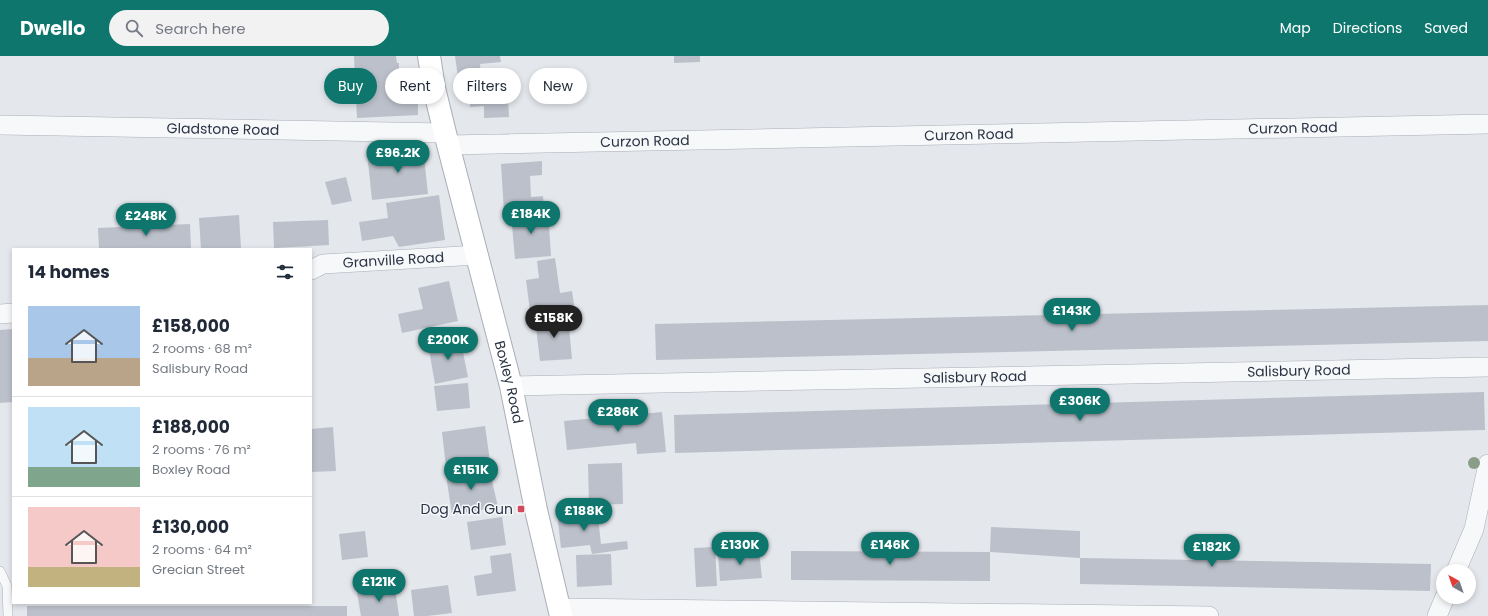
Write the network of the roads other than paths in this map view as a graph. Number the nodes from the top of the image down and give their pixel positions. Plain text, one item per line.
1 (429, 56) edge
2 (1488, 124) edge
3 (0, 125) edge
4 (447, 139) junction
5 (478, 254) junction
6 (312, 270) edge
7 (12, 313) edge
8 (0, 314) edge
9 (1488, 367) edge
10 (511, 386) junction
11 (1488, 464) edge
12 (1459, 564) edge
13 (0, 571) edge
14 (1442, 604) edge
15 (560, 612) edge
16 (8, 616) edge
17 (1209, 616) edge
18 (1437, 616) edge

1 - 4 street, Boxley Road
2 - 4 street, Curzon Road
3 - 4 street, Gladstone Road
4 - 5 street, Boxley Road
5 - 6 street, Granville Road
5 - 10 street, Boxley Road
7 - 8 street
9 - 10 street, Salisbury Road
10 - 15 street, Boxley Road
11 - 12 street
13 - 16 lane
14 - 18 street
15 - 17 street

